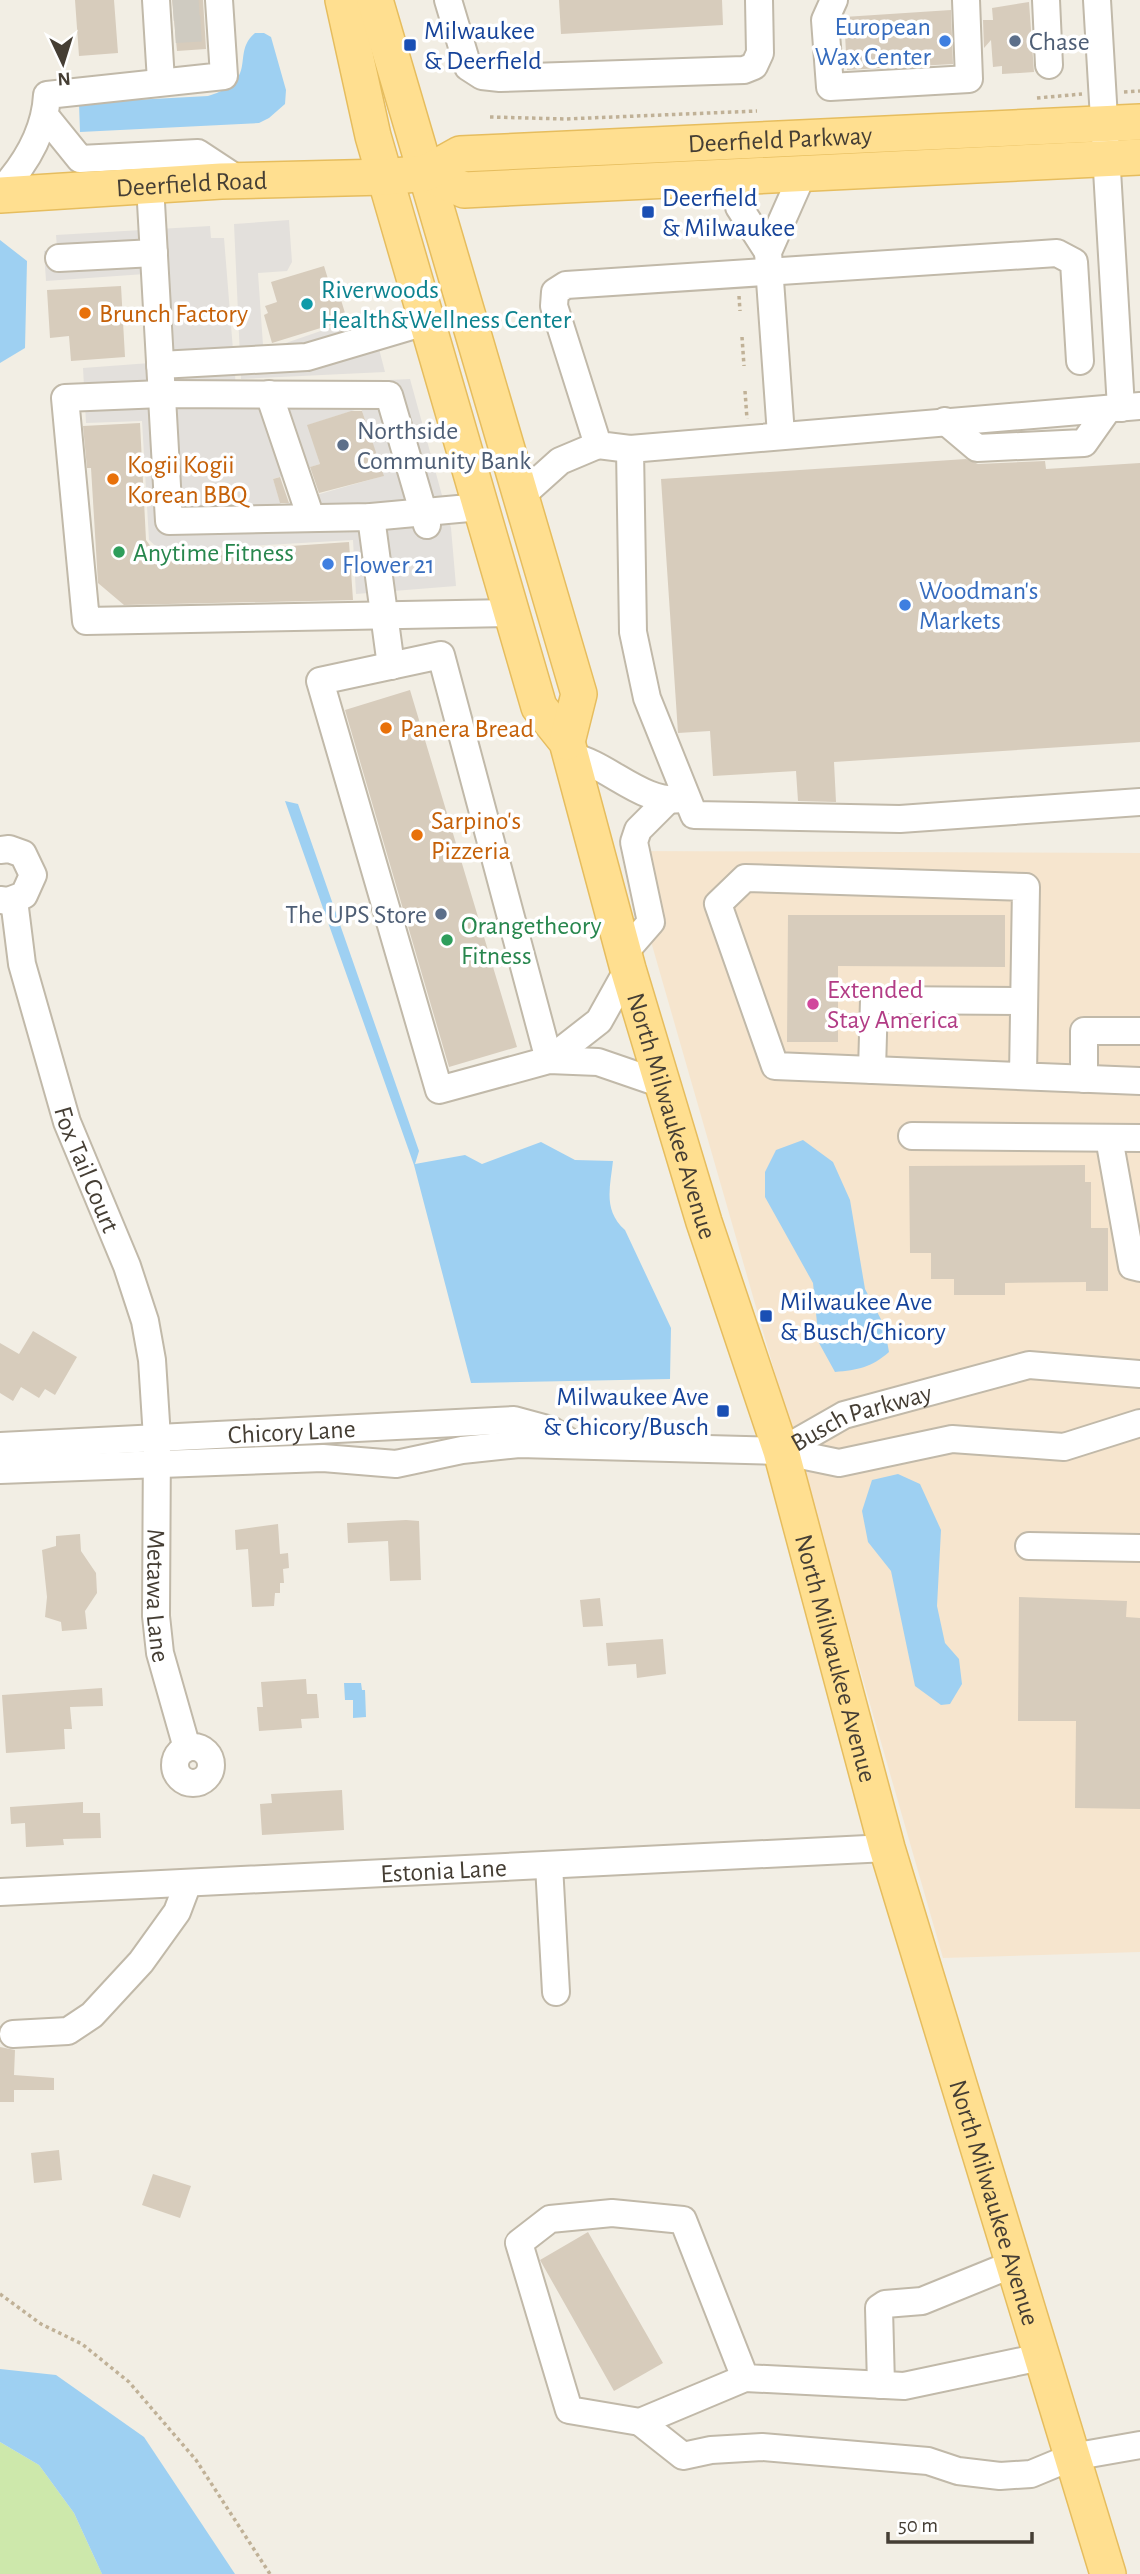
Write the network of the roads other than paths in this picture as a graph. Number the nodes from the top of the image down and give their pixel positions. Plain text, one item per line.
1 (343, 0) edge
2 (375, 0) edge
3 (448, 0) edge
4 (758, 0) edge
5 (834, 0) edge
6 (966, 0) edge
7 (1046, 0) edge
8 (1097, 0) edge
9 (215, 13) edge
10 (164, 16) edge
11 (1049, 65) dead end
12 (161, 81) junction
13 (46, 117) junction
14 (1140, 122) edge
15 (1103, 124) junction
16 (1140, 157) edge
17 (1106, 158) junction
18 (426, 173) junction
19 (803, 173) junction
20 (734, 176) junction
21 (385, 177) junction
22 (239, 180) junction
23 (150, 185) junction
24 (0, 193) edge
25 (154, 253) junction
26 (59, 258) dead end
27 (768, 262) junction
28 (425, 322) junction
29 (1080, 361) dead end
30 (160, 365) junction
31 (162, 394) junction
32 (269, 394) junction
33 (1123, 408) edge
34 (781, 435) junction
35 (598, 445) junction
36 (630, 449) junction
37 (521, 496) junction
38 (480, 507) junction
39 (371, 517) junction
40 (311, 518) junction
41 (424, 518) junction
42 (511, 613) junction
43 (383, 616) junction
44 (391, 666) junction
45 (568, 749) junction
46 (677, 800) junction
47 (1140, 802) edge
48 (0, 850) edge
49 (7, 900) edge
50 (626, 961) junction
51 (1024, 1001) junction
52 (1140, 1031) edge
53 (549, 1060) junction
54 (872, 1070) junction
55 (1023, 1076) junction
56 (1084, 1079) junction
57 (1140, 1081) edge
58 (662, 1084) junction
59 (912, 1136) dead end
60 (1109, 1138) junction
61 (1140, 1138) edge
62 (1140, 1268) edge
63 (1140, 1374) edge
64 (1140, 1423) edge
65 (427, 1424) junction
66 (0, 1446) edge
67 (579, 1447) junction
68 (157, 1450) junction
69 (781, 1451) junction
70 (429, 1458) junction
71 (0, 1470) edge
72 (1029, 1546) dead end
73 (1140, 1548) edge
74 (187, 1748) dead end
75 (887, 1848) junction
76 (549, 1865) junction
77 (188, 1883) junction
78 (0, 1892) edge
79 (556, 1992) dead end
80 (13, 2034) dead end
81 (1013, 2264) junction
82 (1041, 2357) junction
83 (745, 2378) junction
84 (881, 2385) junction
85 (640, 2421) junction
86 (1140, 2445) edge
87 (1072, 2458) junction
88 (1108, 2574) edge

1 - 21 main road, North Milwaukee Avenue
2 - 18 main road
3 - 4 street
5 - 6 street
7 - 11 street
8 - 15 street
9 - 12 street
10 - 12 street
12 - 13 street
13 - 22 street
13 - 24 street
14 - 15 main road, Deerfield Parkway
15 - 17 street
15 - 18 main road, Deerfield Parkway
16 - 17 main road, Deerfield Parkway
17 - 19 main road, Deerfield Parkway
17 - 33 street
18 - 20 main road, Deerfield Parkway
18 - 21 main road, Deerfield Parkway
18 - 37 main road
19 - 20 main road, Deerfield Parkway
19 - 27 street
20 - 27 street
21 - 22 main road, Deerfield Road
21 - 28 main road, North Milwaukee Avenue
22 - 23 main road, Deerfield Road
23 - 24 main road, Deerfield Road
23 - 25 street
25 - 26 street
25 - 30 street
27 - 29 street
27 - 34 street
27 - 35 street
28 - 30 street
28 - 38 main road, North Milwaukee Avenue
30 - 31 street
31 - 32 street
31 - 40 street
31 - 43 street
32 - 40 street
32 - 41 street
33 - 34 street
34 - 36 street
35 - 36 street
35 - 37 street
36 - 46 street
37 - 45 main road
38 - 41 street
38 - 42 main road, North Milwaukee Avenue
39 - 40 street
39 - 41 street
39 - 43 street
42 - 43 street
42 - 45 main road, North Milwaukee Avenue
43 - 44 street
44 - 53 street
44 - 53 street
45 - 46 street
45 - 50 main road, North Milwaukee Avenue
46 - 47 street
46 - 50 street
48 - 49 street, Fox Tail Court
49 - 68 street, Fox Tail Court
50 - 53 street
50 - 58 main road, North Milwaukee Avenue
51 - 54 street
51 - 54 street
51 - 55 street
52 - 56 street
53 - 58 street
54 - 55 street
55 - 56 street
56 - 57 street
58 - 69 main road, North Milwaukee Avenue
59 - 60 street
60 - 61 street
60 - 62 street
63 - 69 street, Busch Parkway
64 - 69 street, Busch Parkway
65 - 67 street, Chicory Lane
65 - 68 street, Chicory Lane
65 - 70 street
66 - 68 street, Chicory Lane
67 - 69 street, Chicory Lane
67 - 70 street, Chicory Lane
68 - 70 street, Chicory Lane
68 - 71 street, Chicory Lane
68 - 74 street, Metawa Lane
69 - 75 main road, North Milwaukee Avenue
72 - 73 street
75 - 76 street, Estonia Lane
75 - 81 main road, North Milwaukee Avenue
76 - 77 street, Estonia Lane
76 - 79 street
77 - 78 street, Estonia Lane
77 - 80 street
81 - 82 main road, North Milwaukee Avenue
81 - 84 street
82 - 84 street
82 - 87 main road, North Milwaukee Avenue
83 - 84 street
83 - 85 street
83 - 85 street
85 - 87 street
86 - 87 street
87 - 88 main road, North Milwaukee Avenue

